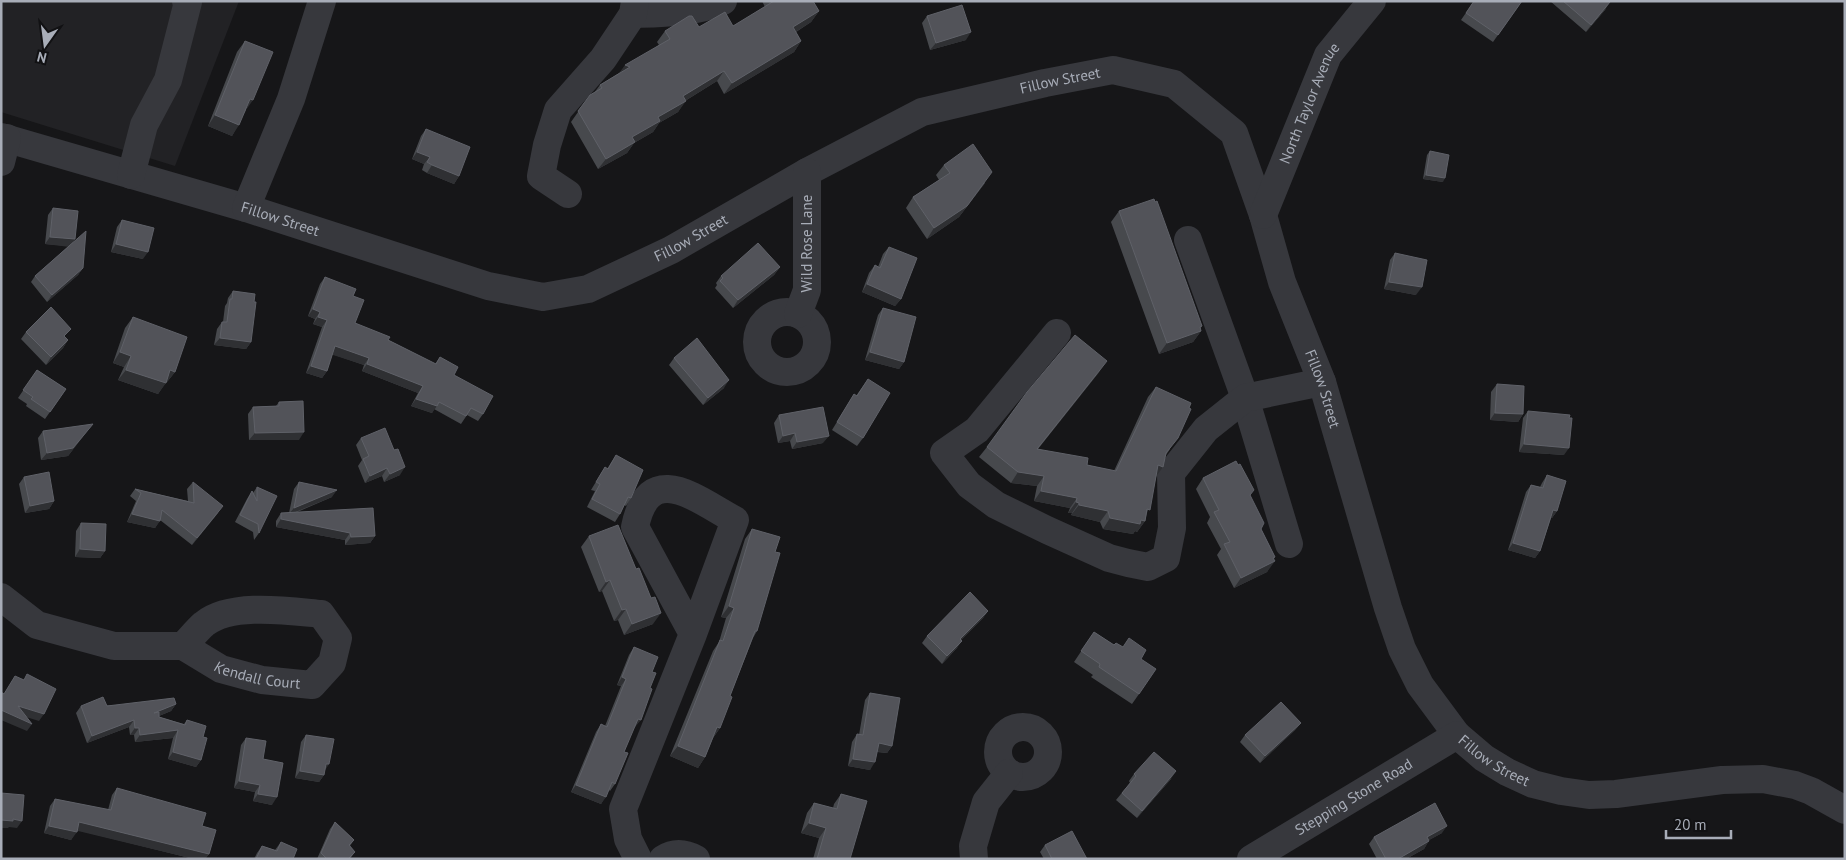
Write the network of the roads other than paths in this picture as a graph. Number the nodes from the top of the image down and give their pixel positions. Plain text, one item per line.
1 (186, 1) edge
2 (322, 1) edge
3 (723, 1) edge
4 (1372, 1) edge
5 (634, 7) edge
6 (3, 146) edge
7 (806, 172) junction
8 (131, 175) junction
9 (568, 194) dead end
10 (246, 208) junction
11 (1263, 215) junction
12 (1188, 240) dead end
13 (798, 314) dead end
14 (1057, 333) dead end
15 (1322, 382) junction
16 (1245, 398) junction
17 (1289, 544) dead end
18 (1, 597) edge
19 (693, 634) junction
20 (183, 646) junction
21 (1457, 735) junction
22 (1009, 773) dead end
23 (1845, 810) edge
24 (638, 859) edge
25 (662, 859) edge
26 (696, 859) edge
27 (974, 859) edge
28 (1251, 859) edge

1 - 8 street
2 - 10 street
3 - 5 street
4 - 11 street, North Taylor Avenue
5 - 9 street
6 - 8 street, Fillow Street
7 - 10 street, Fillow Street
7 - 11 street, Fillow Street
7 - 13 street, Wild Rose Lane
8 - 10 street, Fillow Street
11 - 15 street, Fillow Street
12 - 16 street
14 - 16 street
15 - 16 street
15 - 21 street, Fillow Street
16 - 17 street
18 - 20 street
19 - 19 street
19 - 24 street
20 - 20 street, Kendall Court
21 - 23 street, Fillow Street
21 - 28 street, Stepping Stone Road
22 - 27 street
25 - 26 street

